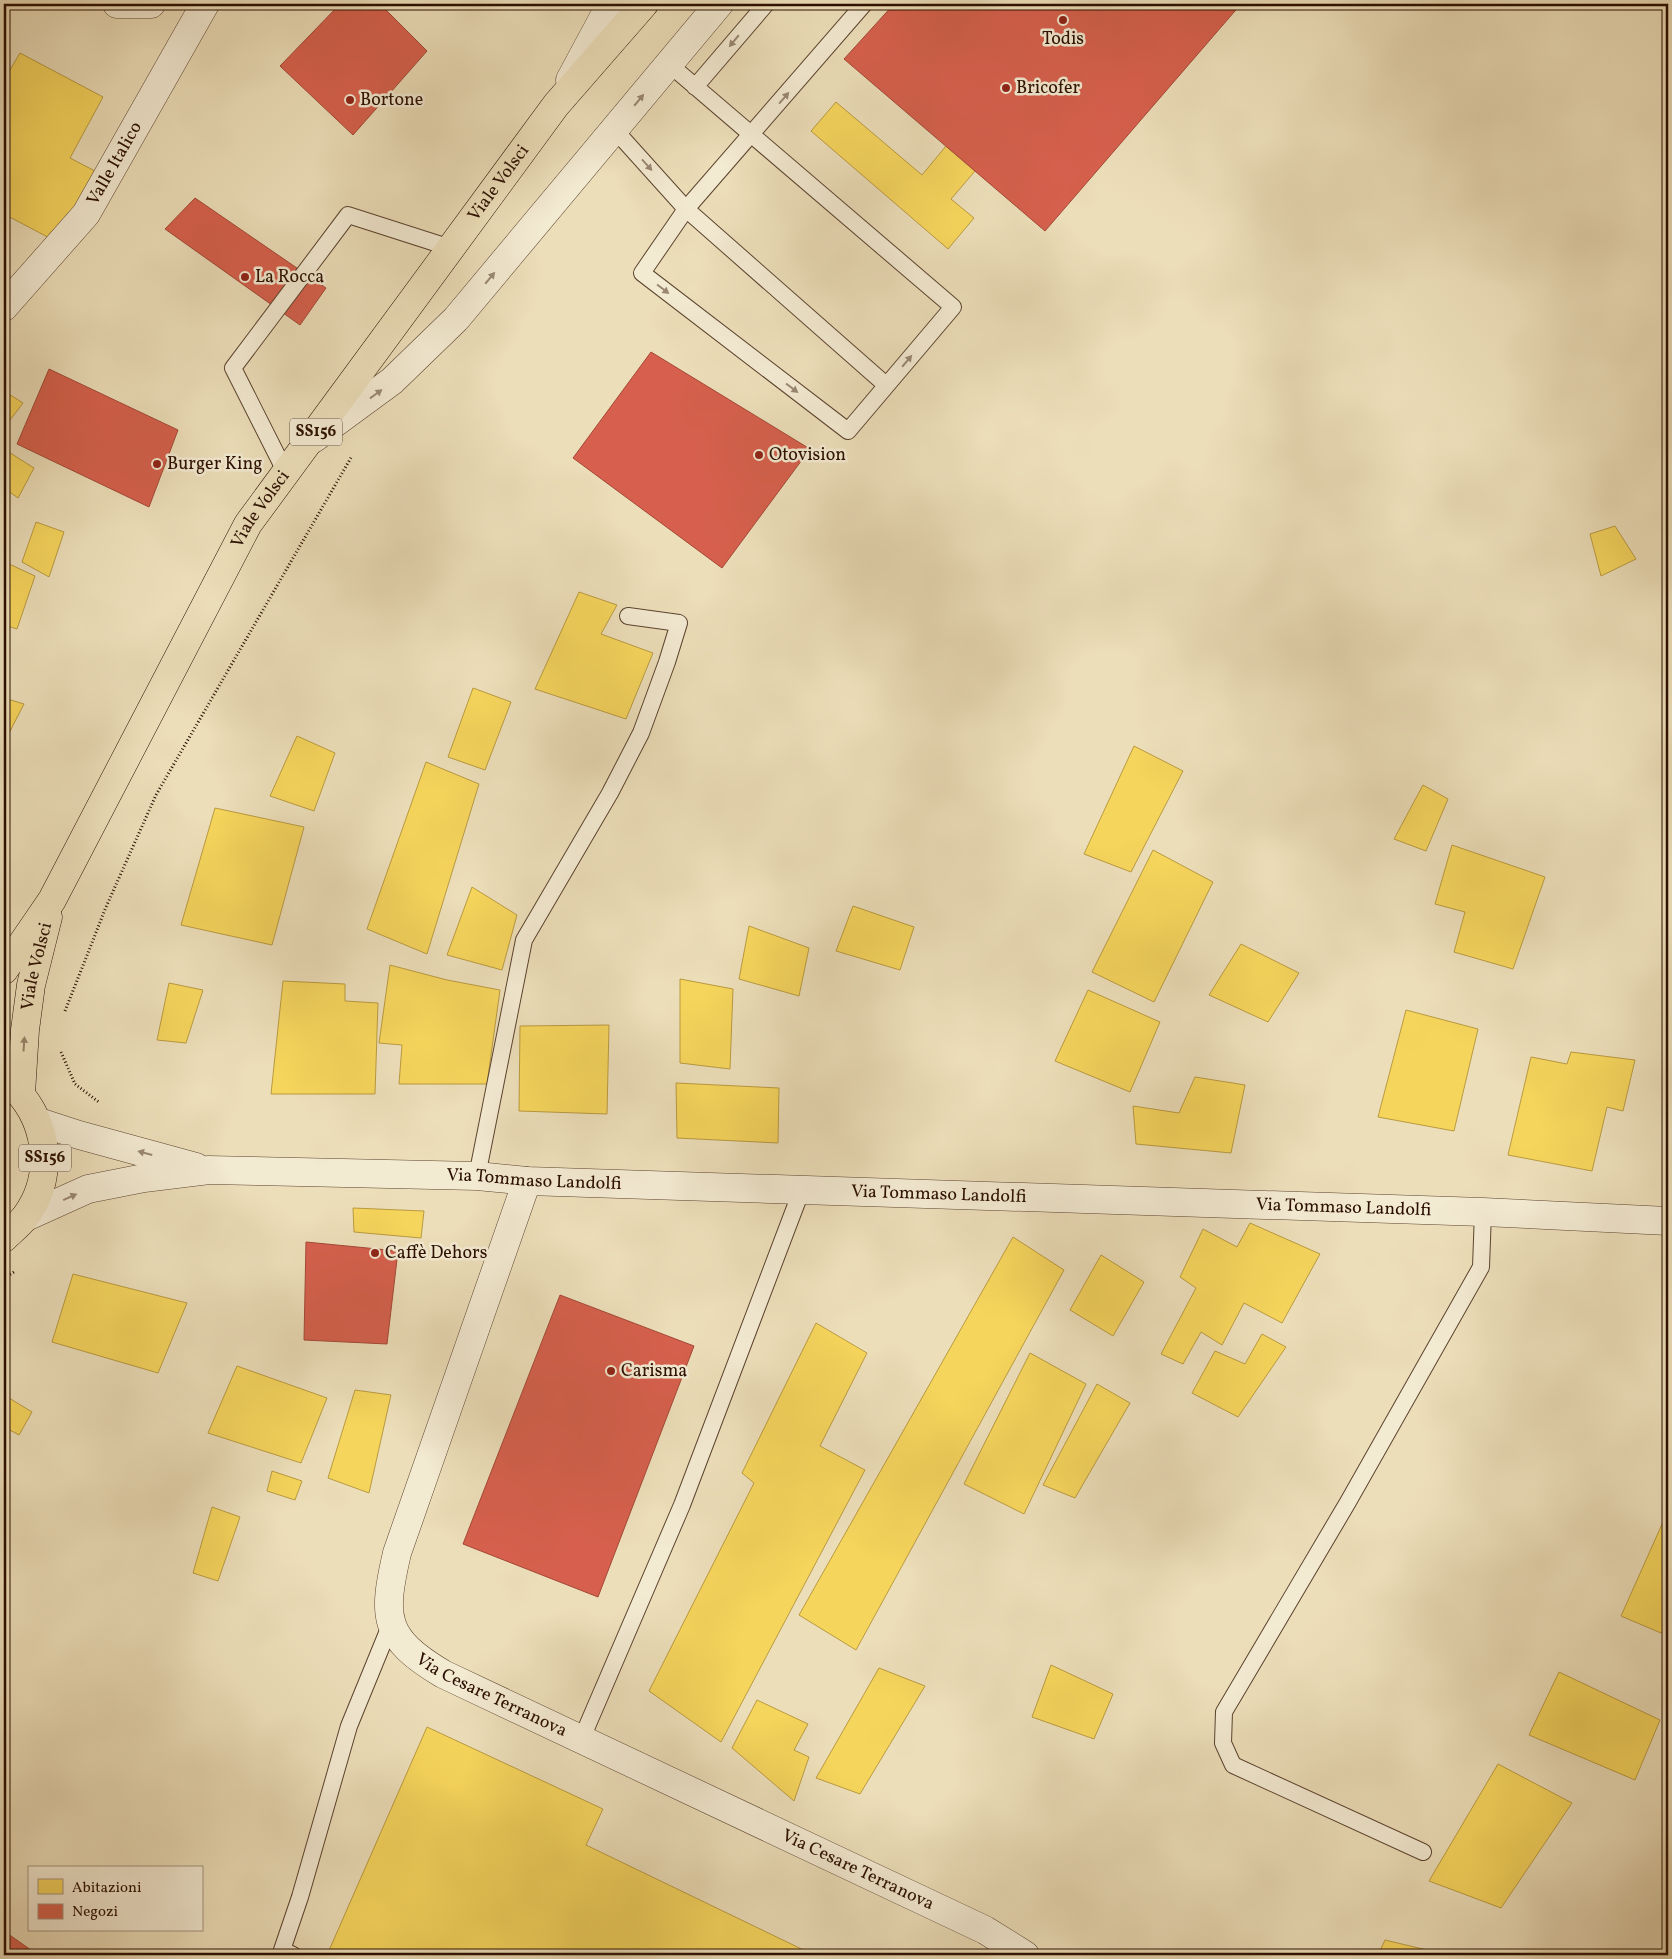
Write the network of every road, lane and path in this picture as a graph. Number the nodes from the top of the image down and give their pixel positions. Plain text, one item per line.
1 (117, 4) edge
2 (151, 4) edge
3 (205, 4) edge
4 (606, 4) edge
5 (644, 4) edge
6 (719, 4) edge
7 (766, 4) edge
8 (864, 4) edge
9 (669, 64) junction
10 (695, 87) junction
11 (556, 105) junction
12 (614, 129) junction
13 (752, 135) junction
14 (686, 209) junction
15 (451, 248) junction
16 (4, 307) edge
17 (886, 385) junction
18 (308, 443) junction
19 (356, 449) dead end
20 (286, 473) junction
21 (628, 616) dead end
22 (52, 900) junction
23 (4, 970) edge
24 (64, 1020) dead end
25 (62, 1046) dead end
26 (12, 1085) edge
27 (102, 1104) dead end
28 (39, 1122) junction
29 (210, 1170) junction
30 (477, 1176) junction
31 (527, 1181) junction
32 (802, 1190) junction
33 (1483, 1212) junction
34 (26, 1217) junction
35 (1668, 1221) edge
36 (4, 1238) edge
37 (392, 1621) junction
38 (582, 1738) junction
39 (1423, 1852) dead end
40 (292, 1955) edge
41 (1025, 1955) edge

1 - 2 street
3 - 16 street, Valle Italico
4 - 11 street, Viale Volsci
5 - 11 main road, Viale Volsci / SS156
6 - 9 street
7 -> 10 lane
13 -> 8 lane
9 - 10 lane
12 -> 9 street
10 - 13 lane
11 - 15 main road, Viale Volsci / SS156
12 -> 14 lane
18 -> 12 street
13 - 14 lane
17 -> 13 lane
14 - 17 lane
14 -> 17 lane
15 - 18 main road, Viale Volsci / SS156
15 - 20 lane
18 - 20 main road, Viale Volsci / SS156
19 - 24 path
20 - 22 main road, Viale Volsci / SS156
21 - 30 lane
22 - 23 main road, Viale Volsci / SS156
26 -> 22 main road, Viale Volsci / SS156
25 - 27 path
26 - 28 main road, Viale Volsci / SS156
29 -> 28 street, Via Tommaso Landolfi
28 - 34 main road, Viale Volsci / SS156
29 - 30 street, Via Tommaso Landolfi
34 -> 29 street, Via Tommaso Landolfi
30 - 31 street, Via Tommaso Landolfi
31 - 32 street, Via Tommaso Landolfi
31 - 37 street, Via Cesare Terranova
32 - 33 street, Via Tommaso Landolfi
32 - 38 lane
33 - 35 street, Via Tommaso Landolfi
33 - 39 lane
34 - 36 main road, Viale Volsci / SS156
37 - 38 street, Via Cesare Terranova
37 - 40 lane
38 - 41 street, Via Cesare Terranova

